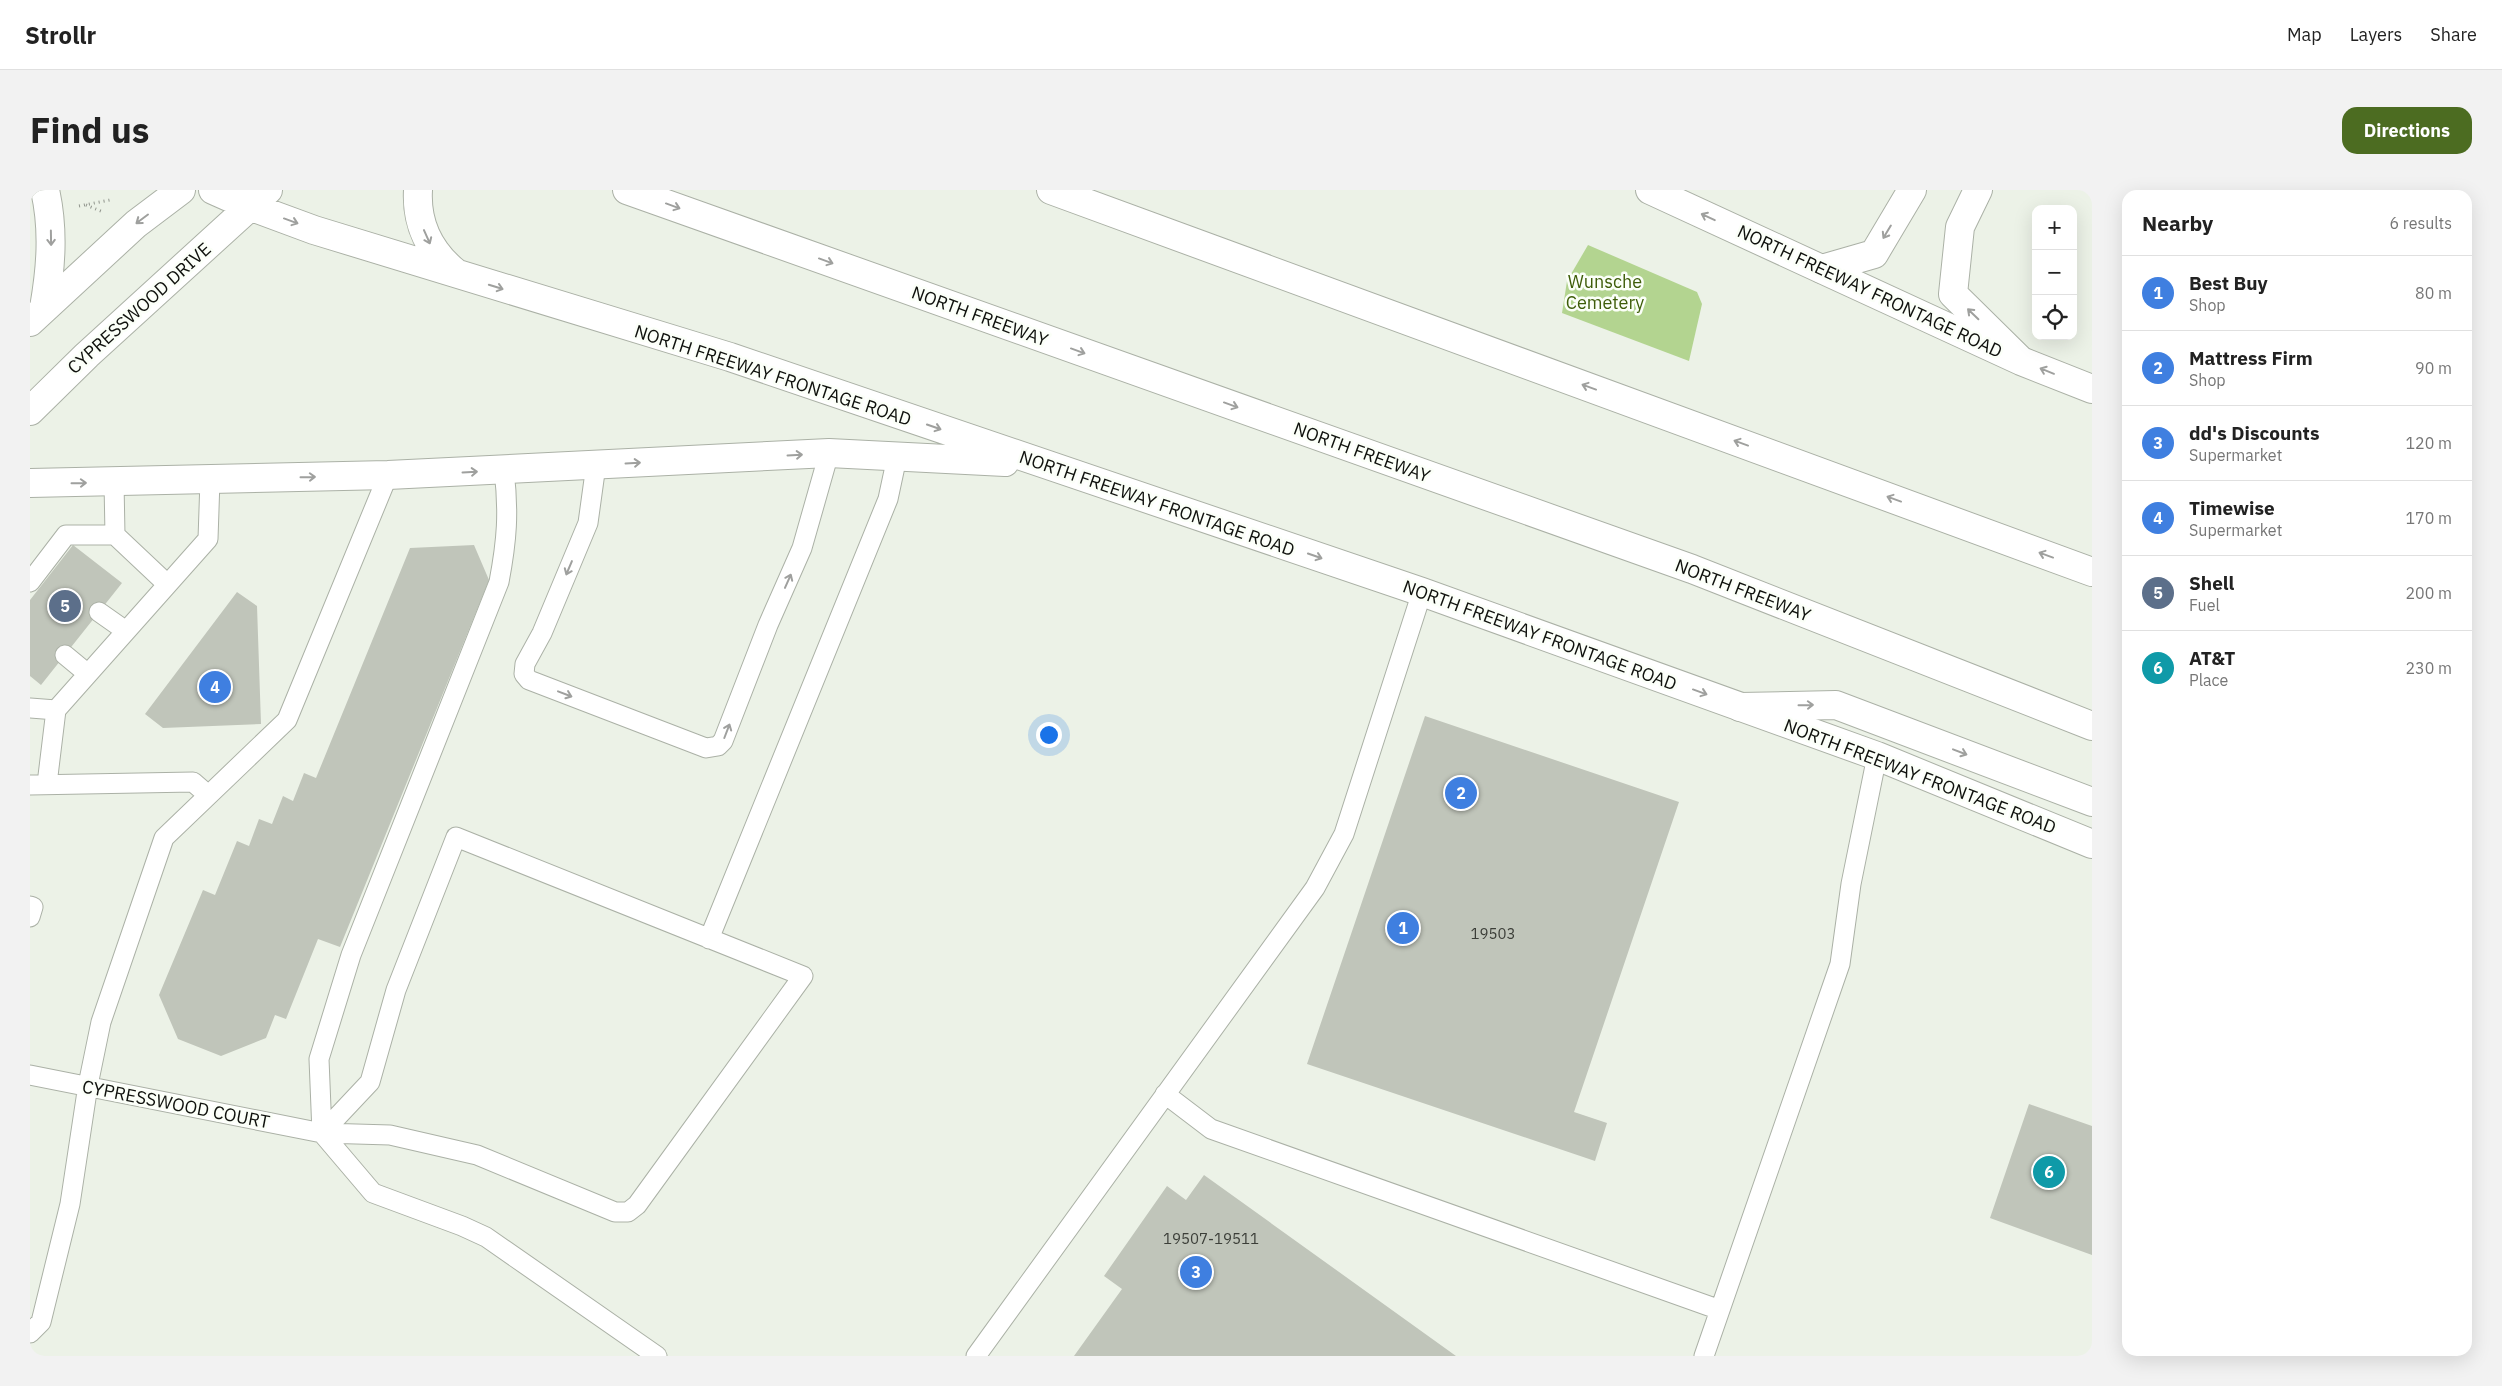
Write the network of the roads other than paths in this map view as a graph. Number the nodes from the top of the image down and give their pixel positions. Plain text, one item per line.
1 (45, 190) edge
2 (181, 190) edge
3 (213, 190) edge
4 (418, 190) edge
5 (627, 190) edge
6 (1051, 190) edge
7 (1650, 190) edge
8 (1912, 190) edge
9 (1978, 190) edge
10 (258, 198) edge
11 (1822, 269) junction
12 (459, 276) junction
13 (37, 315) edge
14 (2021, 360) junction
15 (2092, 389) edge
16 (30, 410) edge
17 (829, 453) junction
18 (897, 457) junction
19 (1037, 463) junction
20 (596, 465) junction
21 (504, 470) junction
22 (388, 476) junction
23 (210, 480) junction
24 (114, 482) junction
25 (30, 483) edge
26 (115, 535) junction
27 (2092, 572) edge
28 (39, 576) edge
29 (167, 584) junction
30 (1422, 592) junction
31 (99, 612) dead end
32 (126, 631) junction
33 (65, 656) dead end
34 (88, 674) junction
35 (1740, 707) junction
36 (30, 708) edge
37 (56, 710) junction
38 (2092, 726) edge
39 (1877, 756) junction
40 (39, 784) edge
41 (208, 795) junction
42 (2092, 802) edge
43 (2092, 844) edge
44 (30, 906) edge
45 (30, 917) edge
46 (709, 938) junction
47 (30, 1075) edge
48 (88, 1085) junction
49 (1165, 1094) junction
50 (322, 1133) junction
51 (1720, 1310) junction
52 (30, 1333) edge
53 (657, 1356) edge
54 (976, 1356) edge
55 (1704, 1356) edge

1 -> 13 main road
2 -> 13 main road
3 - 10 main road, NORTH FREEWAY FRONTAGE ROAD
4 -> 12 main road
5 -> 38 main road, NORTH FREEWAY
27 -> 6 main road
11 -> 7 main road, NORTH FREEWAY FRONTAGE ROAD
8 -> 11 main road
14 -> 9 main road
10 -> 12 main road, NORTH FREEWAY FRONTAGE ROAD
10 - 16 main road, CYPRESSWOOD DRIVE
11 - 14 main road, NORTH FREEWAY FRONTAGE ROAD
12 -> 19 main road, NORTH FREEWAY FRONTAGE ROAD
15 -> 14 main road, NORTH FREEWAY FRONTAGE ROAD
17 - 18 main road
20 -> 17 main road
20 -> 17 lane
18 - 19 main road
18 - 46 lane
19 -> 30 main road, NORTH FREEWAY FRONTAGE ROAD
20 - 21 main road
22 -> 21 main road
21 - 50 lane
23 -> 22 main road
22 - 41 lane
23 - 24 main road
23 - 29 lane
25 -> 24 main road
24 - 26 lane
26 - 28 lane
26 - 29 lane
29 - 32 lane
30 -> 35 main road, NORTH FREEWAY FRONTAGE ROAD
30 - 49 lane
31 - 32 lane
32 - 34 lane
33 - 34 lane
34 - 37 lane
35 - 39 main road, NORTH FREEWAY FRONTAGE ROAD
35 -> 42 main road
36 - 37 lane
37 - 40 lane
39 - 43 main road, NORTH FREEWAY FRONTAGE ROAD
39 - 51 lane
40 - 41 lane
41 - 48 lane
44 - 45 lane
46 - 50 lane
46 - 50 lane, CYPRESSWOOD COURT
47 - 48 lane, CYPRESSWOOD COURT
48 - 50 lane, CYPRESSWOOD COURT
48 - 52 lane
49 - 51 lane
49 - 54 lane
50 - 53 lane
51 - 55 lane

